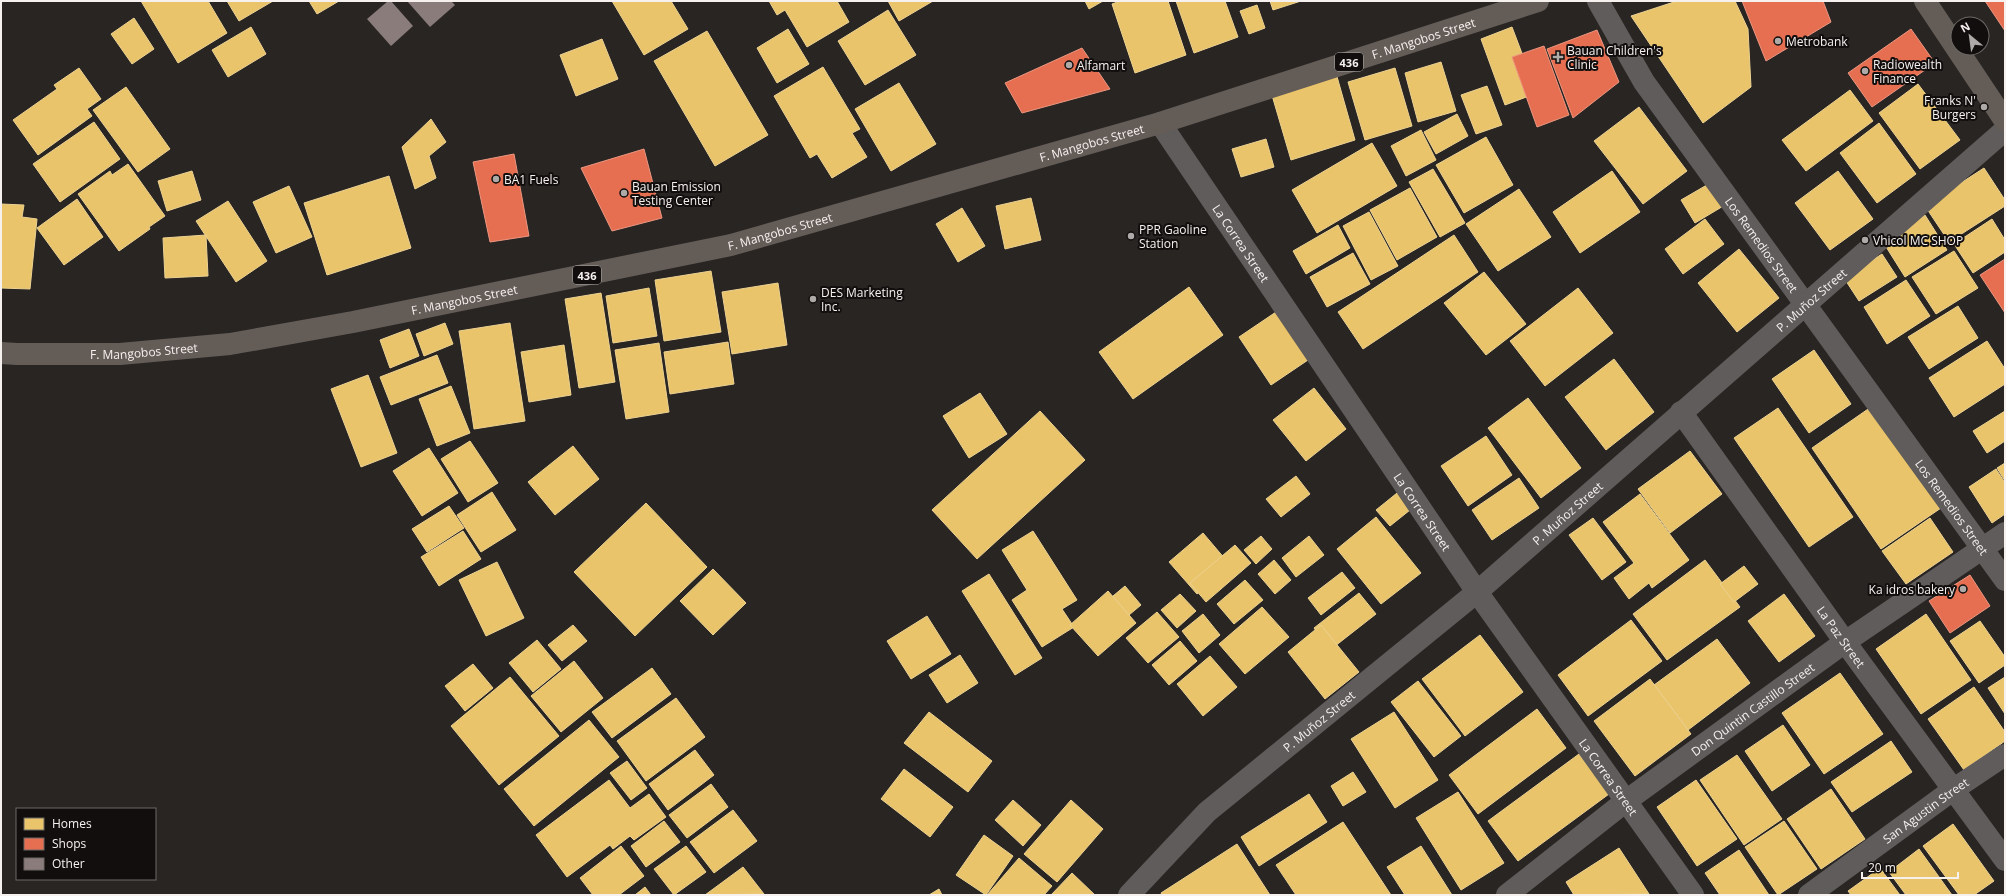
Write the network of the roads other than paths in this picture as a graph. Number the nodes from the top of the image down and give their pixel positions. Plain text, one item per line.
1 (1538, 1) edge
2 (1598, 1) edge
3 (1925, 1) edge
4 (2005, 121) edge
5 (1160, 123) junction
6 (2005, 130) edge
7 (1806, 305) junction
8 (1, 353) edge
9 (1681, 412) junction
10 (2005, 533) edge
11 (1982, 548) junction
12 (2005, 580) edge
13 (1477, 592) junction
14 (1845, 642) junction
15 (2005, 755) edge
16 (1954, 789) junction
17 (1626, 801) junction
18 (2005, 860) edge
19 (1129, 895) edge
20 (1507, 895) edge
21 (1692, 895) edge
22 (1809, 895) edge

1 - 5 main road, F. Mangobos Street / 436
2 - 7 street, Los Remedios Street
3 - 4 main road
5 - 8 main road, F. Mangobos Street / 436
5 - 13 street, La Correa Street
6 - 7 street, P. Muñoz Street
7 - 9 street, P. Muñoz Street
7 - 11 street, Los Remedios Street
9 - 13 street, P. Muñoz Street
9 - 14 street, La Paz Street
10 - 11 street, Don Quintin Castillo Street
11 - 12 street, Los Remedios Street
11 - 14 street, Don Quintin Castillo Street
13 - 17 street, La Correa Street
13 - 19 street, P. Muñoz Street
14 - 16 street, La Paz Street
14 - 17 street, Don Quintin Castillo Street
15 - 16 street, San Agustin Street
16 - 18 street, La Paz Street
16 - 22 street, San Agustin Street
17 - 20 street, Don Quintin Castillo Street
17 - 21 street, La Correa Street

